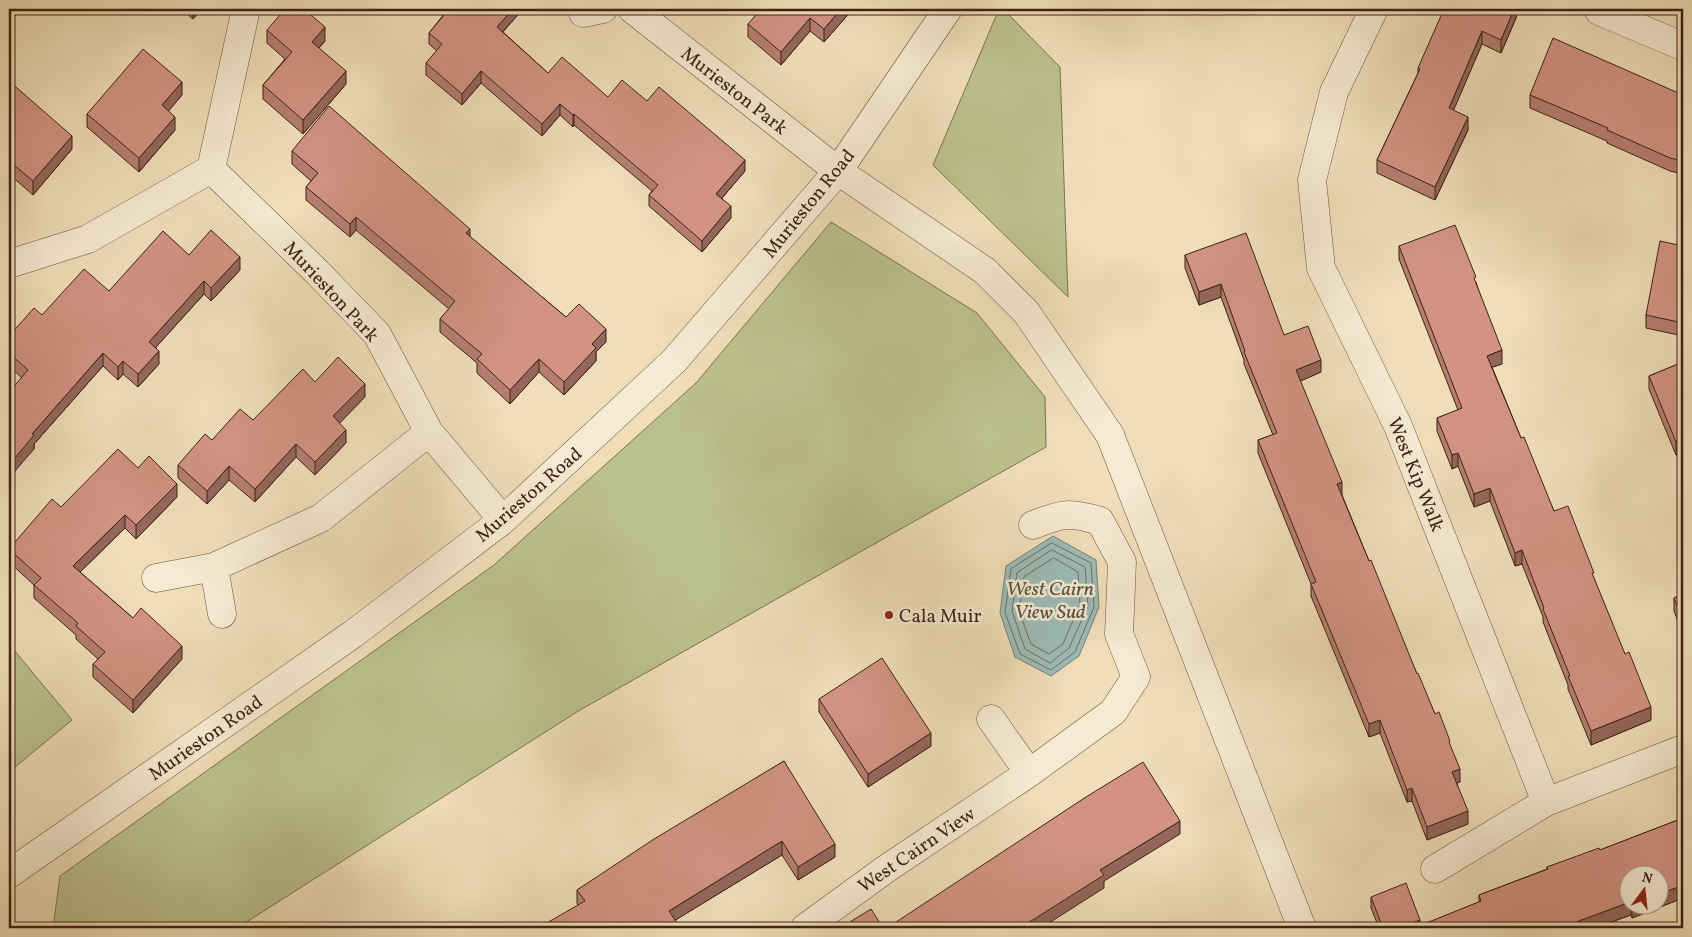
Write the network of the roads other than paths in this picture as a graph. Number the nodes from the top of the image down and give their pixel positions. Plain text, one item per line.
1 (246, 9) edge
2 (632, 9) edge
3 (948, 9) edge
4 (1374, 9) edge
5 (1599, 11) dead end
6 (1683, 45) edge
7 (211, 169) junction
8 (838, 171) junction
9 (9, 264) edge
10 (429, 432) junction
11 (503, 520) junction
12 (1033, 524) dead end
13 (214, 567) junction
14 (156, 578) dead end
15 (222, 614) dead end
16 (992, 719) dead end
17 (1683, 750) edge
18 (1029, 773) junction
19 (1546, 802) junction
20 (1435, 869) dead end
21 (9, 874) edge
22 (805, 928) edge
23 (1302, 928) edge

1 - 7 street
2 - 8 street, Murieston Park
3 - 8 street, Murieston Road
4 - 19 street, West Kip Walk
5 - 6 street
7 - 9 street
7 - 10 street, Murieston Park
8 - 11 street, Murieston Road
8 - 23 street, Murieston Park
10 - 11 street, Murieston Park
10 - 13 street
11 - 21 street, Murieston Road
12 - 18 street, West Cairn View
13 - 14 street
13 - 15 street
16 - 18 street
17 - 19 street
18 - 22 street, West Cairn View
19 - 20 street

